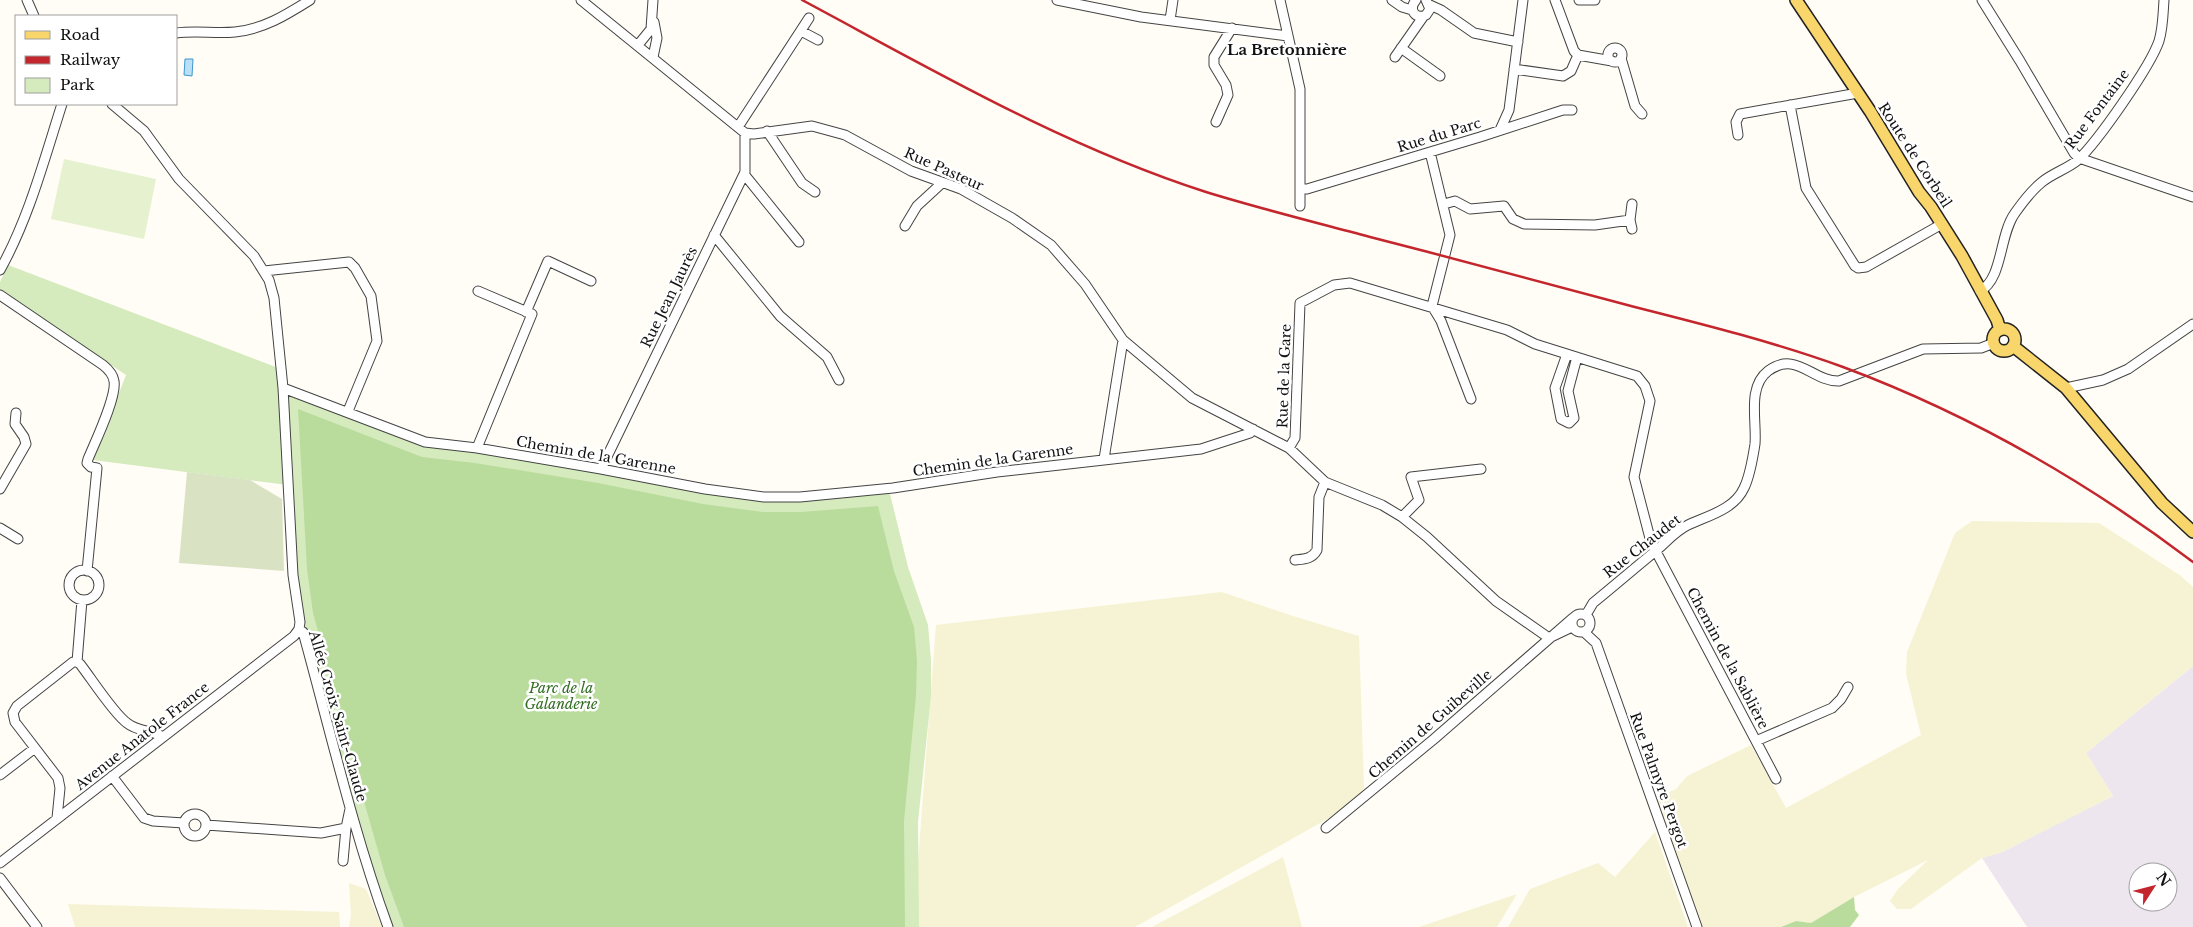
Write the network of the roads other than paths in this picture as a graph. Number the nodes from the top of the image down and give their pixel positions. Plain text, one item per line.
1 (27, 0) edge
2 (310, 0) edge
3 (581, 0) edge
4 (653, 0) edge
5 (1057, 0) edge
6 (1173, 0) edge
7 (1280, 0) edge
8 (1392, 0) edge
9 (1416, 0) edge
10 (1523, 0) edge
11 (1555, 0) edge
12 (1579, 0) edge
13 (1596, 0) edge
14 (1796, 0) edge
15 (1982, 0) edge
16 (2164, 0) edge
17 (1428, 2) edge
18 (1412, 10) junction
19 (34, 15) edge
20 (1423, 17) junction
21 (809, 18) dead end
22 (653, 20) junction
23 (1170, 20) junction
24 (1232, 28) junction
25 (801, 30) junction
26 (178, 33) edge
27 (1288, 36) junction
28 (818, 40) dead end
29 (1518, 42) junction
30 (638, 45) junction
31 (1401, 48) junction
32 (1578, 55) junction
33 (652, 57) junction
34 (1395, 57) dead end
35 (1514, 69) junction
36 (1440, 76) dead end
37 (1858, 93) junction
38 (62, 105) edge
39 (113, 105) edge
40 (1790, 105) junction
41 (1572, 110) dead end
42 (1642, 114) dead end
43 (1216, 122) dead end
44 (741, 130) junction
45 (1500, 130) junction
46 (767, 131) junction
47 (1738, 134) dead end
48 (1430, 152) junction
49 (2079, 158) junction
50 (744, 174) junction
51 (942, 182) junction
52 (1300, 189) junction
53 (815, 192) dead end
54 (2193, 197) edge
55 (1444, 204) junction
56 (1632, 204) dead end
57 (1300, 206) dead end
58 (1942, 224) junction
59 (904, 226) dead end
60 (714, 235) junction
61 (799, 242) dead end
62 (0, 270) edge
63 (264, 271) junction
64 (591, 281) dead end
65 (478, 291) dead end
66 (1980, 291) junction
67 (0, 295) edge
68 (1300, 303) joint
69 (1432, 306) junction
70 (526, 312) junction
71 (2193, 324) edge
72 (2000, 330) junction
73 (1123, 340) junction
74 (1994, 343) junction
75 (2013, 346) junction
76 (1566, 354) junction
77 (1577, 357) junction
78 (839, 380) dead end
79 (283, 388) junction
80 (2066, 388) junction
81 (1470, 399) dead end
82 (348, 412) junction
83 (16, 414) dead end
84 (1253, 429) junction
85 (477, 448) junction
86 (1289, 448) junction
87 (1104, 459) junction
88 (601, 469) junction
89 (1481, 469) dead end
90 (1325, 482) junction
91 (0, 489) edge
92 (1402, 517) junction
93 (0, 528) edge
94 (2193, 532) edge
95 (18, 539) dead end
96 (1655, 551) junction
97 (1295, 560) dead end
98 (87, 570) junction
99 (82, 600) junction
100 (1586, 615) junction
101 (1573, 623) junction
102 (299, 629) junction
103 (1587, 629) junction
104 (1549, 638) junction
105 (77, 662) junction
106 (1848, 687) dead end
107 (163, 737) junction
108 (1756, 741) junction
109 (35, 748) junction
110 (0, 775) edge
111 (112, 776) junction
112 (1776, 779) dead end
113 (350, 809) junction
114 (57, 818) junction
115 (184, 823) junction
116 (206, 825) junction
117 (346, 828) junction
118 (1326, 828) dead end
119 (343, 861) dead end
120 (0, 863) edge
121 (0, 878) edge
122 (37, 927) edge
123 (388, 927) edge
124 (1697, 927) edge

1 - 19 street
2 - 26 street
3 - 30 street
4 - 22 street
5 - 23 street
6 - 23 street
7 - 27 street
8 - 18 street
9 - 18 street
10 - 29 street, Rue du Parc
11 - 32 street
12 - 13 street
14 - 37 main road, Route de Corbeil
15 - 49 street
16 - 49 street, Rue Fontaine
17 - 20 street
17 - 29 street
18 - 20 street
20 - 31 street
21 - 25 street
22 - 30 street
22 - 33 street
23 - 24 street
24 - 27 street
24 - 43 street
25 - 28 street
25 - 44 street
27 - 52 street
29 - 35 street, Rue du Parc
30 - 33 street
31 - 34 street
31 - 36 street
32 - 35 street
32 - 42 street
33 - 44 street
35 - 45 street, Rue du Parc
37 - 40 street
37 - 58 main road, Route de Corbeil
38 - 62 street
39 - 63 street
40 - 47 street
40 - 58 street
41 - 45 street
44 - 46 street, Rue Pasteur
44 - 50 street, Rue Jean Jaurès
45 - 48 street, Rue du Parc
46 - 51 street, Rue Pasteur
46 - 53 street
48 - 52 street, Rue du Parc
48 - 55 street
49 - 54 street
49 - 66 street, Rue Fontaine
50 - 60 street, Rue Jean Jaurès
50 - 61 street
51 - 59 street
51 - 73 street, Rue Pasteur
52 - 57 street
55 - 56 street
55 - 69 street
58 - 66 main road, Route de Corbeil
60 - 78 street
60 - 88 street, Rue Jean Jaurès
63 - 79 street
63 - 82 street
64 - 70 street
65 - 70 street
66 - 72 main road, Route de Corbeil
67 - 98 street
68 - 69 street, Chemin de la Sablière
68 - 86 street, Rue de la Gare
69 - 76 street, Chemin de la Sablière
69 - 81 street
70 - 85 street
71 - 80 street
72 - 74 main road
72 - 75 main road
73 - 84 street, Rue Pasteur
73 - 87 street
74 - 75 main road
74 - 96 street, Rue Chaudet
75 - 80 main road
76 - 77 street, Chemin de la Sablière
76 - 77 street
77 - 96 street, Chemin de la Sablière
79 - 82 street, Chemin de la Garenne
79 - 102 street, Allée Croix Saint-Claude
80 - 94 main road
82 - 85 street, Chemin de la Garenne
83 - 91 street
84 - 86 street, Rue Pasteur
84 - 87 street, Chemin de la Garenne
85 - 88 street, Chemin de la Garenne
86 - 90 street
87 - 88 street, Chemin de la Garenne
89 - 92 street
90 - 92 street
90 - 97 street
92 - 104 street
93 - 95 street
96 - 100 street, Rue Chaudet
96 - 108 street, Chemin de la Sablière
98 - 99 street
98 - 99 street
99 - 105 street
100 - 101 street
100 - 103 street
101 - 103 street
101 - 104 street
102 - 107 street, Avenue Anatole France
102 - 113 street, Allée Croix Saint-Claude
103 - 124 street, Rue Palmyre Pergot
104 - 118 street, Chemin de Guibeville
105 - 107 street
105 - 109 street
106 - 108 street
107 - 111 street, Avenue Anatole France
108 - 112 street, Chemin de la Sablière
109 - 110 street
109 - 114 street
111 - 114 street, Avenue Anatole France
111 - 115 street
113 - 117 street
113 - 123 street, Allée Croix Saint-Claude
114 - 120 street, Avenue Anatole France
115 - 116 street
115 - 116 street
116 - 117 street
117 - 119 street
121 - 122 street

